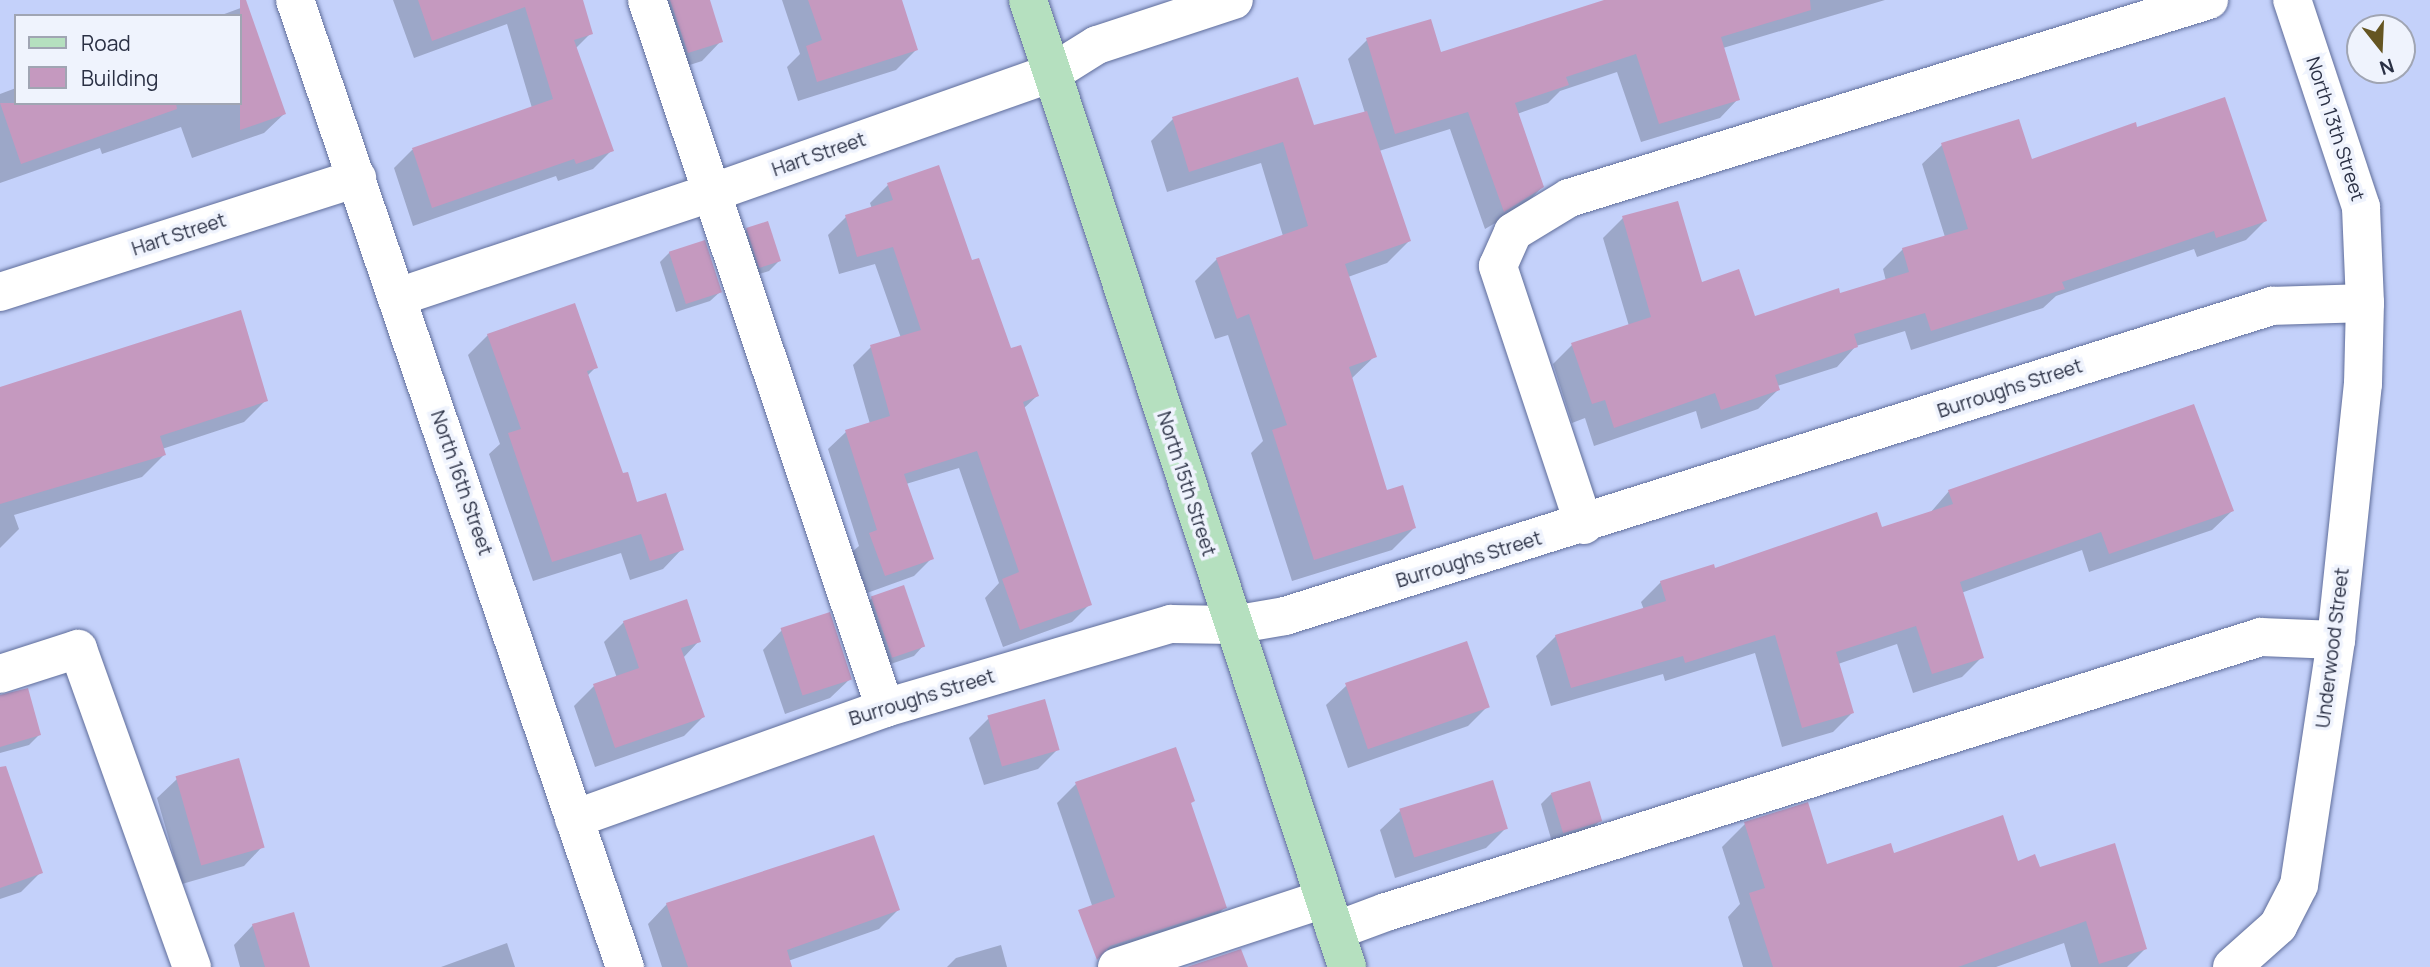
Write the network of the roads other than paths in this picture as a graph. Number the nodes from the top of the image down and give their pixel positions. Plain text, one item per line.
1 (295, 0) edge
2 (647, 0) edge
3 (1028, 0) edge
4 (1234, 0) edge
5 (2208, 0) edge
6 (2292, 0) edge
7 (1052, 73) junction
8 (357, 178) junction
9 (711, 194) junction
10 (0, 292) edge
11 (398, 297) junction
12 (2365, 303) junction
13 (1584, 525) junction
14 (1233, 625) junction
15 (2336, 640) junction
16 (0, 674) edge
17 (884, 708) junction
18 (574, 819) junction
19 (1329, 915) junction
20 (191, 967) edge
21 (625, 967) edge
22 (1117, 967) edge
23 (1347, 967) edge
24 (2232, 967) edge

1 - 8 street, North 16th Street
2 - 9 street
3 - 7 main road, North 15th Street
4 - 7 street, Hart Street
5 - 13 street
6 - 12 street, North 13th Street
7 - 9 street, Hart Street
7 - 14 main road, North 15th Street
8 - 10 street, Hart Street
8 - 11 street, North 16th Street
9 - 11 street, Hart Street
9 - 17 street
11 - 18 street, North 16th Street
12 - 13 street, Burroughs Street
12 - 15 street, Underwood Street
13 - 14 street, Burroughs Street
14 - 17 street, Burroughs Street
14 - 19 main road, North 15th Street
15 - 19 street
15 - 24 street, Underwood Street
16 - 20 street
17 - 18 street, Burroughs Street
18 - 21 street, North 16th Street
19 - 22 street
19 - 23 main road, North 15th Street

